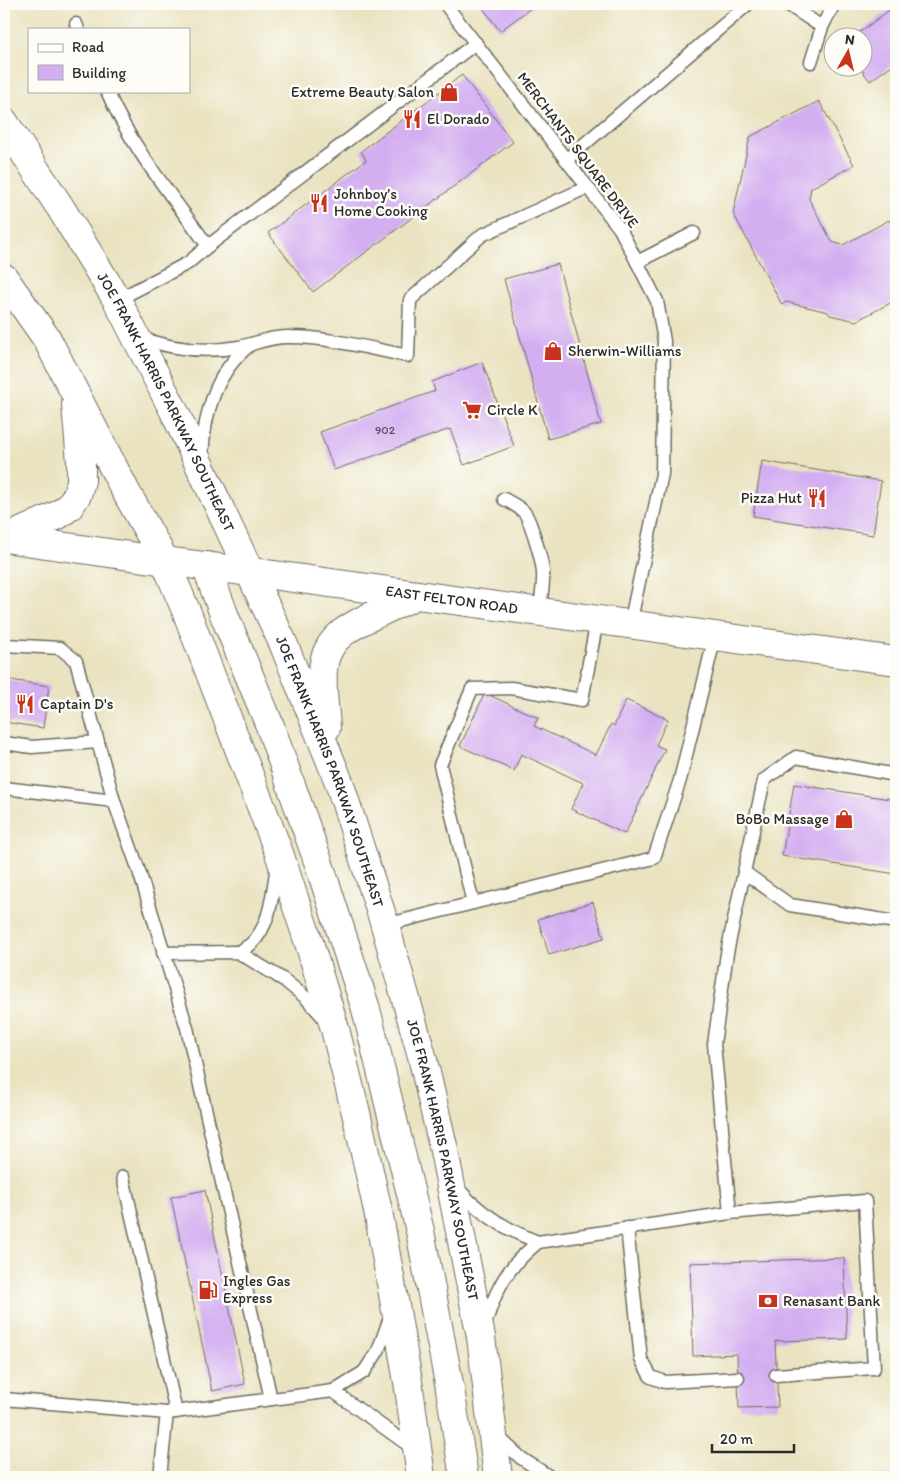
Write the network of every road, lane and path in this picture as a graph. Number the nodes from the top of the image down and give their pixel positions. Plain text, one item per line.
1 (446, 4) edge
2 (748, 4) edge
3 (787, 4) edge
4 (834, 4) edge
5 (822, 27) junction
6 (476, 43) junction
7 (811, 62) dead end
8 (107, 92) edge
9 (4, 122) edge
10 (566, 159) junction
11 (588, 187) junction
12 (694, 232) dead end
13 (208, 246) junction
14 (637, 262) junction
15 (4, 278) edge
16 (117, 300) junction
17 (136, 336) junction
18 (252, 344) junction
19 (74, 391) junction
20 (201, 467) junction
21 (504, 499) dead end
22 (5, 537) edge
23 (164, 561) junction
24 (206, 566) junction
25 (251, 572) junction
26 (416, 595) junction
27 (539, 612) junction
28 (597, 620) junction
29 (630, 624) junction
30 (715, 636) junction
31 (4, 645) edge
32 (896, 661) edge
33 (98, 742) junction
34 (4, 743) edge
35 (328, 754) junction
36 (896, 775) edge
37 (4, 788) edge
38 (114, 801) junction
39 (279, 853) junction
40 (744, 872) junction
41 (473, 903) junction
42 (896, 922) edge
43 (385, 925) junction
44 (238, 952) junction
45 (164, 953) junction
46 (335, 1029) junction
47 (123, 1177) dead end
48 (451, 1182) junction
49 (730, 1213) junction
50 (627, 1228) junction
51 (538, 1242) junction
52 (395, 1305) junction
53 (481, 1337) junction
54 (776, 1375) dead end
55 (738, 1378) dead end
56 (333, 1390) junction
57 (4, 1398) edge
58 (272, 1399) junction
59 (171, 1412) junction
60 (493, 1432) junction
61 (420, 1465) edge
62 (160, 1477) edge
63 (464, 1477) edge
64 (498, 1477) edge
65 (550, 1477) edge

1 - 6 lane, MERCHANTS SQUARE DRIVE
2 - 10 lane
3 - 5 lane
4 - 5 lane
5 - 7 lane
6 - 10 lane, MERCHANTS SQUARE DRIVE
6 - 13 lane
8 - 13 lane
9 - 16 main road, JOE FRANK HARRIS PARKWAY SOUTHEAST
10 - 11 lane, MERCHANTS SQUARE DRIVE
11 - 14 lane, MERCHANTS SQUARE DRIVE
11 - 18 lane
12 - 14 lane
13 - 16 lane
14 - 29 lane, MERCHANTS SQUARE DRIVE
15 - 19 main road
16 - 17 main road, JOE FRANK HARRIS PARKWAY SOUTHEAST
17 - 18 lane
17 - 20 main road, JOE FRANK HARRIS PARKWAY SOUTHEAST
18 - 20 lane
19 - 22 main road
19 - 23 main road
20 - 25 main road, JOE FRANK HARRIS PARKWAY SOUTHEAST
21 - 27 lane
22 - 23 main road, EAST FELTON ROAD
23 - 24 main road, EAST FELTON ROAD
23 - 39 main road
24 - 25 main road, EAST FELTON ROAD
24 - 63 main road
25 - 26 main road, EAST FELTON ROAD
25 - 35 main road, JOE FRANK HARRIS PARKWAY SOUTHEAST
26 - 27 main road, EAST FELTON ROAD
26 - 35 main road
27 - 28 main road, EAST FELTON ROAD
28 - 29 main road, EAST FELTON ROAD
28 - 41 lane
29 - 30 main road, EAST FELTON ROAD
30 - 32 main road, EAST FELTON ROAD
30 - 41 lane
31 - 33 lane
33 - 34 lane
33 - 38 lane
35 - 43 main road, JOE FRANK HARRIS PARKWAY SOUTHEAST
36 - 40 lane
37 - 38 lane
38 - 45 lane
39 - 44 lane
39 - 46 main road
40 - 42 lane
40 - 49 lane
41 - 43 lane
43 - 48 main road, JOE FRANK HARRIS PARKWAY SOUTHEAST
44 - 45 lane
44 - 46 lane
45 - 58 lane
46 - 52 main road
47 - 59 lane
48 - 51 lane
48 - 53 main road, JOE FRANK HARRIS PARKWAY SOUTHEAST
49 - 50 lane
49 - 54 lane
50 - 51 lane
50 - 55 lane
51 - 53 lane
52 - 56 lane
52 - 61 main road
53 - 60 main road, JOE FRANK HARRIS PARKWAY SOUTHEAST
56 - 58 lane
56 - 61 lane
57 - 59 lane
58 - 59 lane
59 - 62 lane
60 - 64 main road, JOE FRANK HARRIS PARKWAY SOUTHEAST
60 - 65 lane

